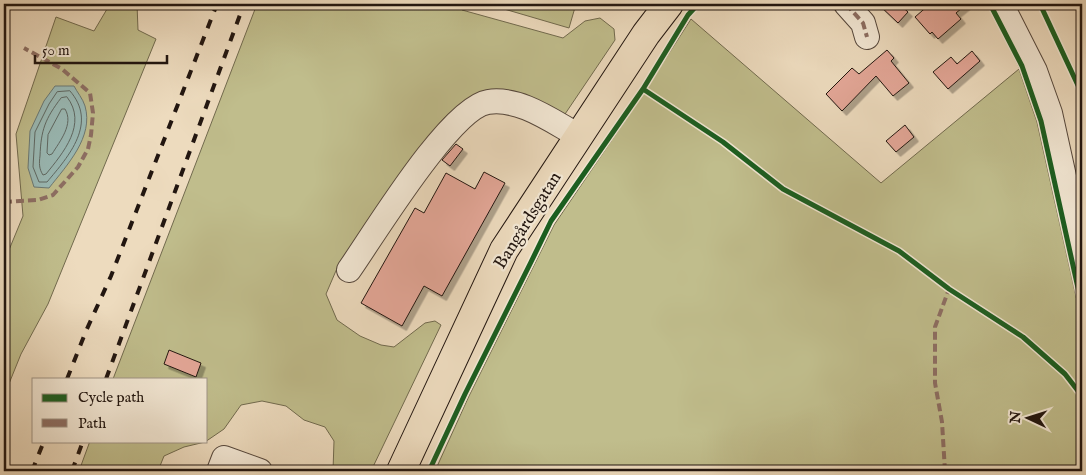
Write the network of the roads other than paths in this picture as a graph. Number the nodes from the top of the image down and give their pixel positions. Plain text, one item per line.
1 (661, 4) edge
2 (669, 4) edge
3 (846, 4) edge
4 (1001, 4) edge
5 (646, 34) junction
6 (867, 37) dead end
7 (580, 136) junction
8 (1082, 258) edge
9 (349, 270) dead end
10 (219, 471) edge
11 (260, 471) edge
12 (401, 471) edge

1 - 5 main road, Bangårdsgatan
2 - 5 main road, Bangårdsgatan
3 - 6 street
4 - 8 street
5 - 7 main road, Bangårdsgatan
7 - 9 street
7 - 12 main road, Bangårdsgatan
10 - 11 street

